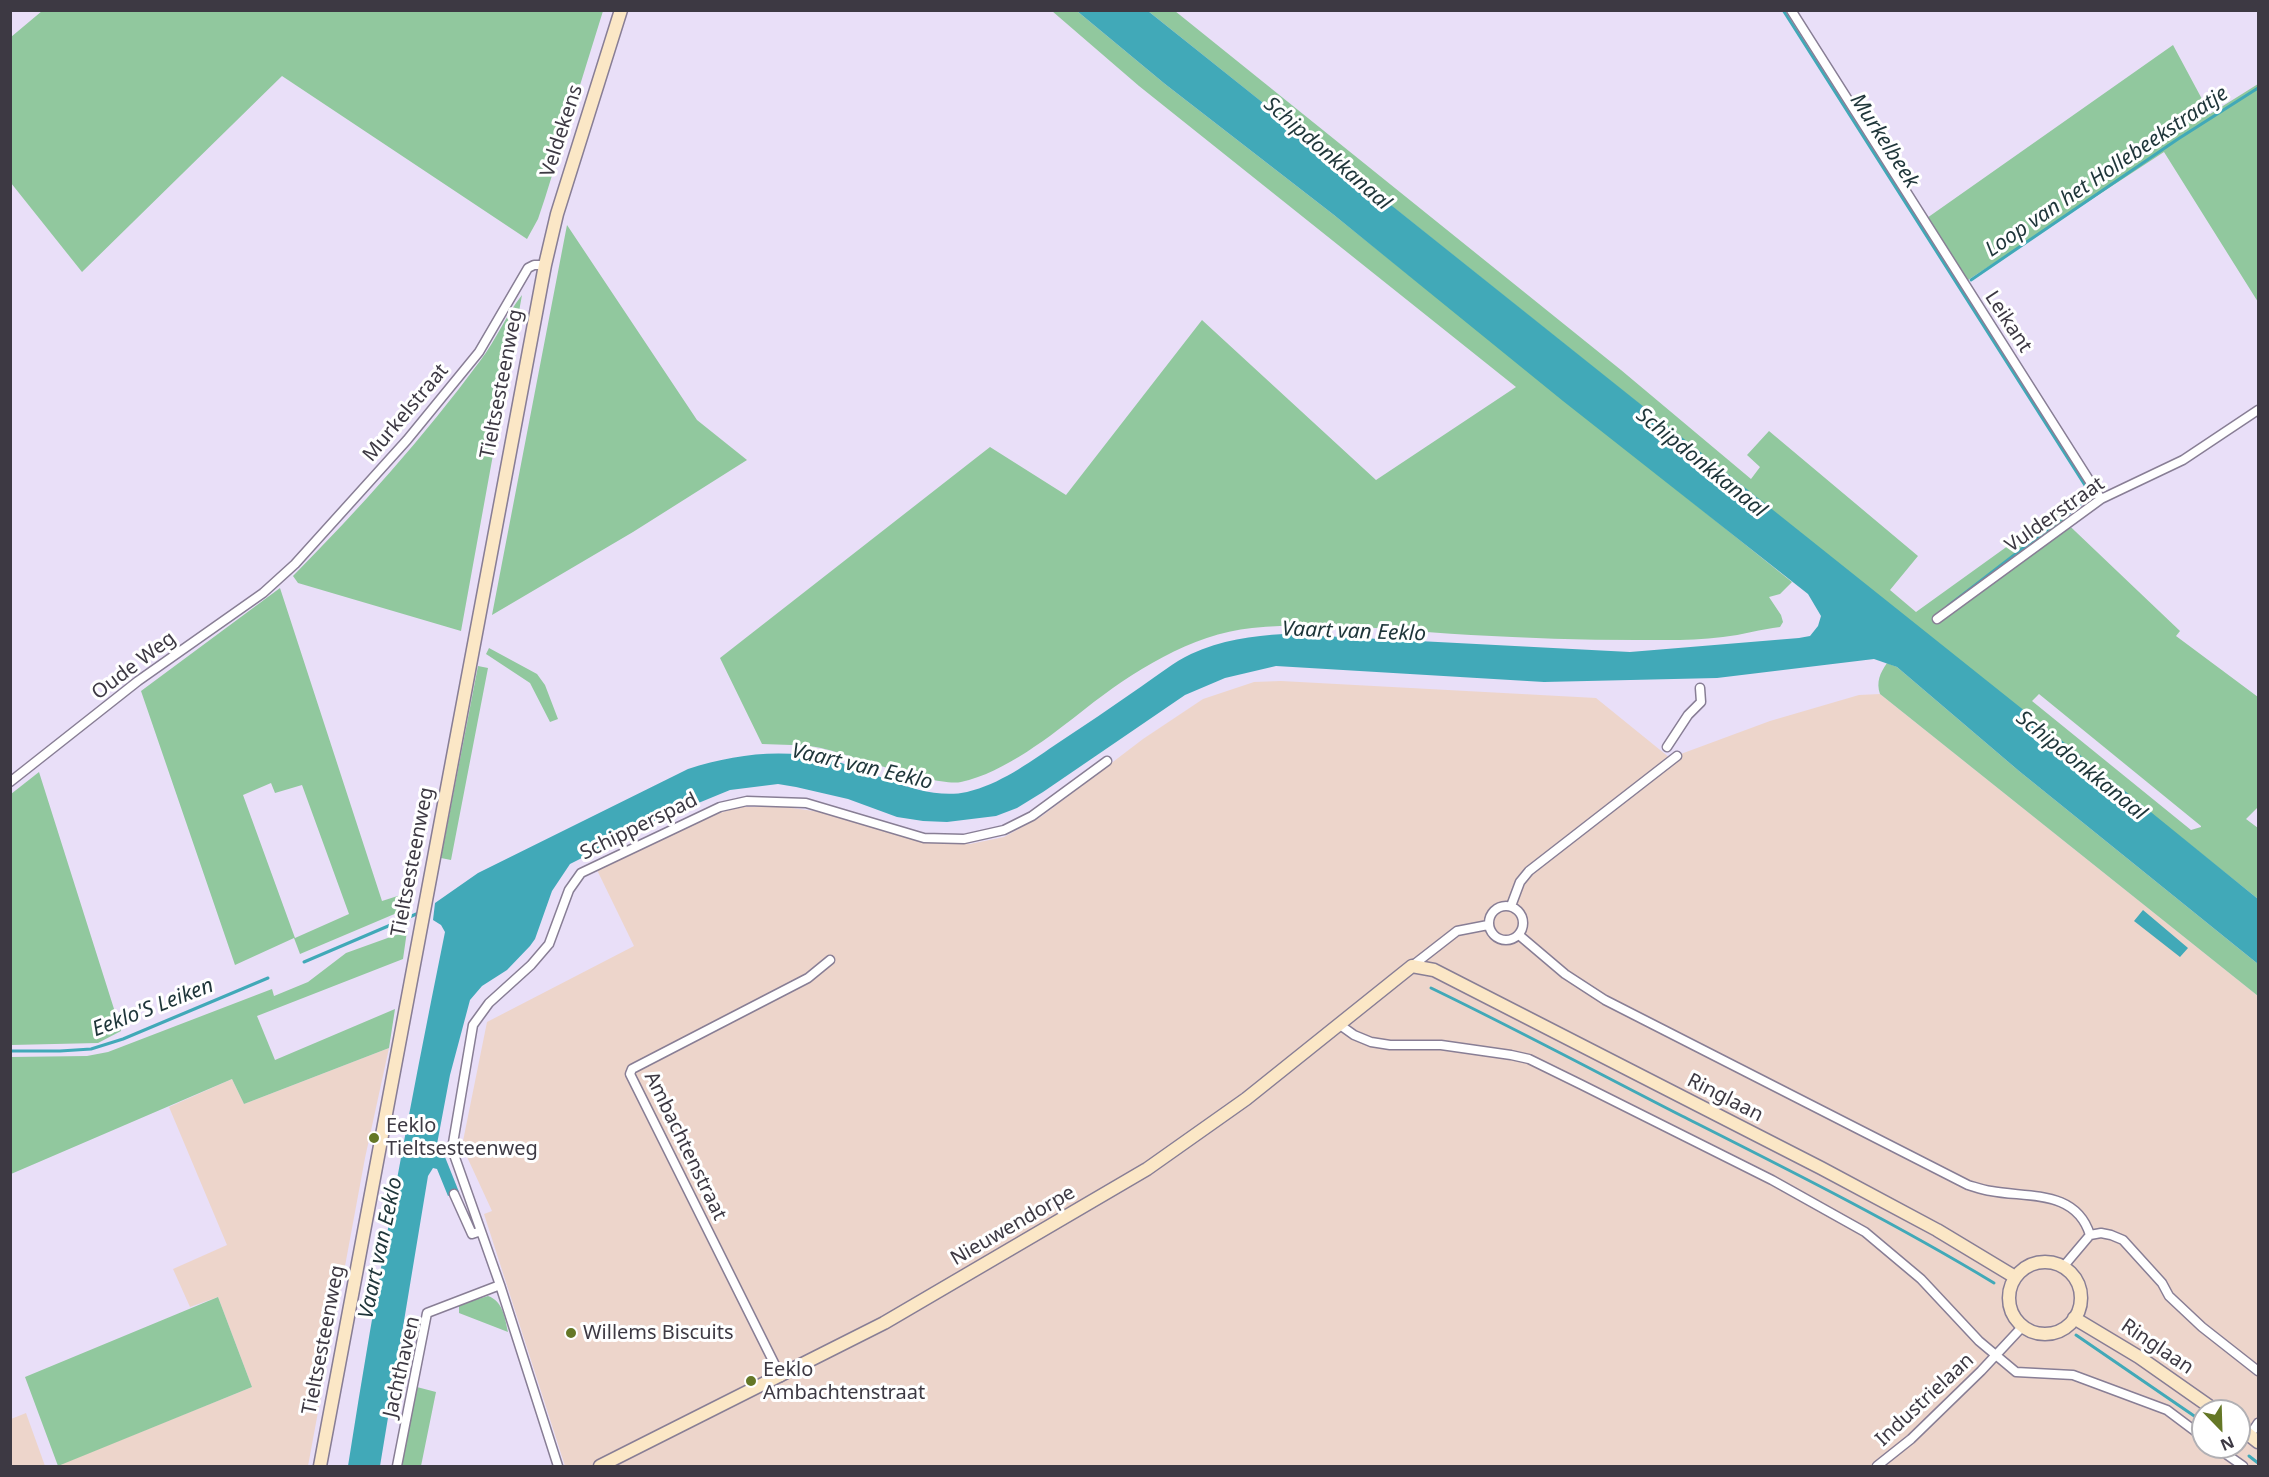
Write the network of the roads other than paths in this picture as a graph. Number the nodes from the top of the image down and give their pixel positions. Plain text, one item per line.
1 (621, 10) edge
2 (1791, 10) edge
3 (544, 265) junction
4 (2259, 410) edge
5 (2102, 499) junction
6 (280, 580) joint
7 (1937, 619) dead end
8 (1700, 688) dead end
9 (1667, 747) dead end
10 (1677, 756) dead end
11 (1107, 761) dead end
12 (10, 782) edge
13 (1511, 906) junction
14 (1488, 925) junction
15 (1519, 935) junction
16 (830, 960) dead end
17 (1412, 966) junction
18 (1340, 1025) junction
19 (454, 1194) dead end
20 (481, 1231) junction
21 (2090, 1235) junction
22 (2063, 1267) junction
23 (2015, 1277) junction
24 (500, 1285) junction
25 (2074, 1318) junction
26 (2022, 1326) junction
27 (1995, 1356) junction
28 (2259, 1371) edge
29 (781, 1377) junction
30 (2199, 1399) edge
31 (2191, 1428) edge
32 (320, 1467) edge
33 (397, 1467) edge
34 (558, 1467) edge
35 (600, 1467) edge
36 (1877, 1467) edge

1 - 3 main road, Veldekens
2 - 5 street, Leikant
3 - 6 street, Murkelstraat
3 - 32 main road, Tieltsesteenweg
4 - 5 street, Vulderstraat
5 - 7 street, Vulderstraat
6 - 12 street, Oude Weg
8 - 9 street
10 - 13 street
11 - 20 street, Schipperspad
13 - 14 street
13 - 15 street
14 - 15 street
14 - 17 street
15 - 21 street
16 - 29 street, Ambachtenstraat
17 - 18 main road, Nieuwendorpe
17 - 23 main road, Ringlaan
18 - 27 street
18 - 29 main road, Nieuwendorpe
19 - 20 street
20 - 24 street, Schipperspad
21 - 22 street
21 - 28 street
22 - 23 main road
22 - 25 main road
23 - 26 main road
24 - 33 street, Jachthaven
24 - 34 street, Schipperspad
25 - 26 main road
25 - 30 main road, Ringlaan
26 - 27 street, Industrielaan
27 - 31 street, Industrielaan
27 - 36 street, Industrielaan
29 - 35 main road, Nieuwendorpe

